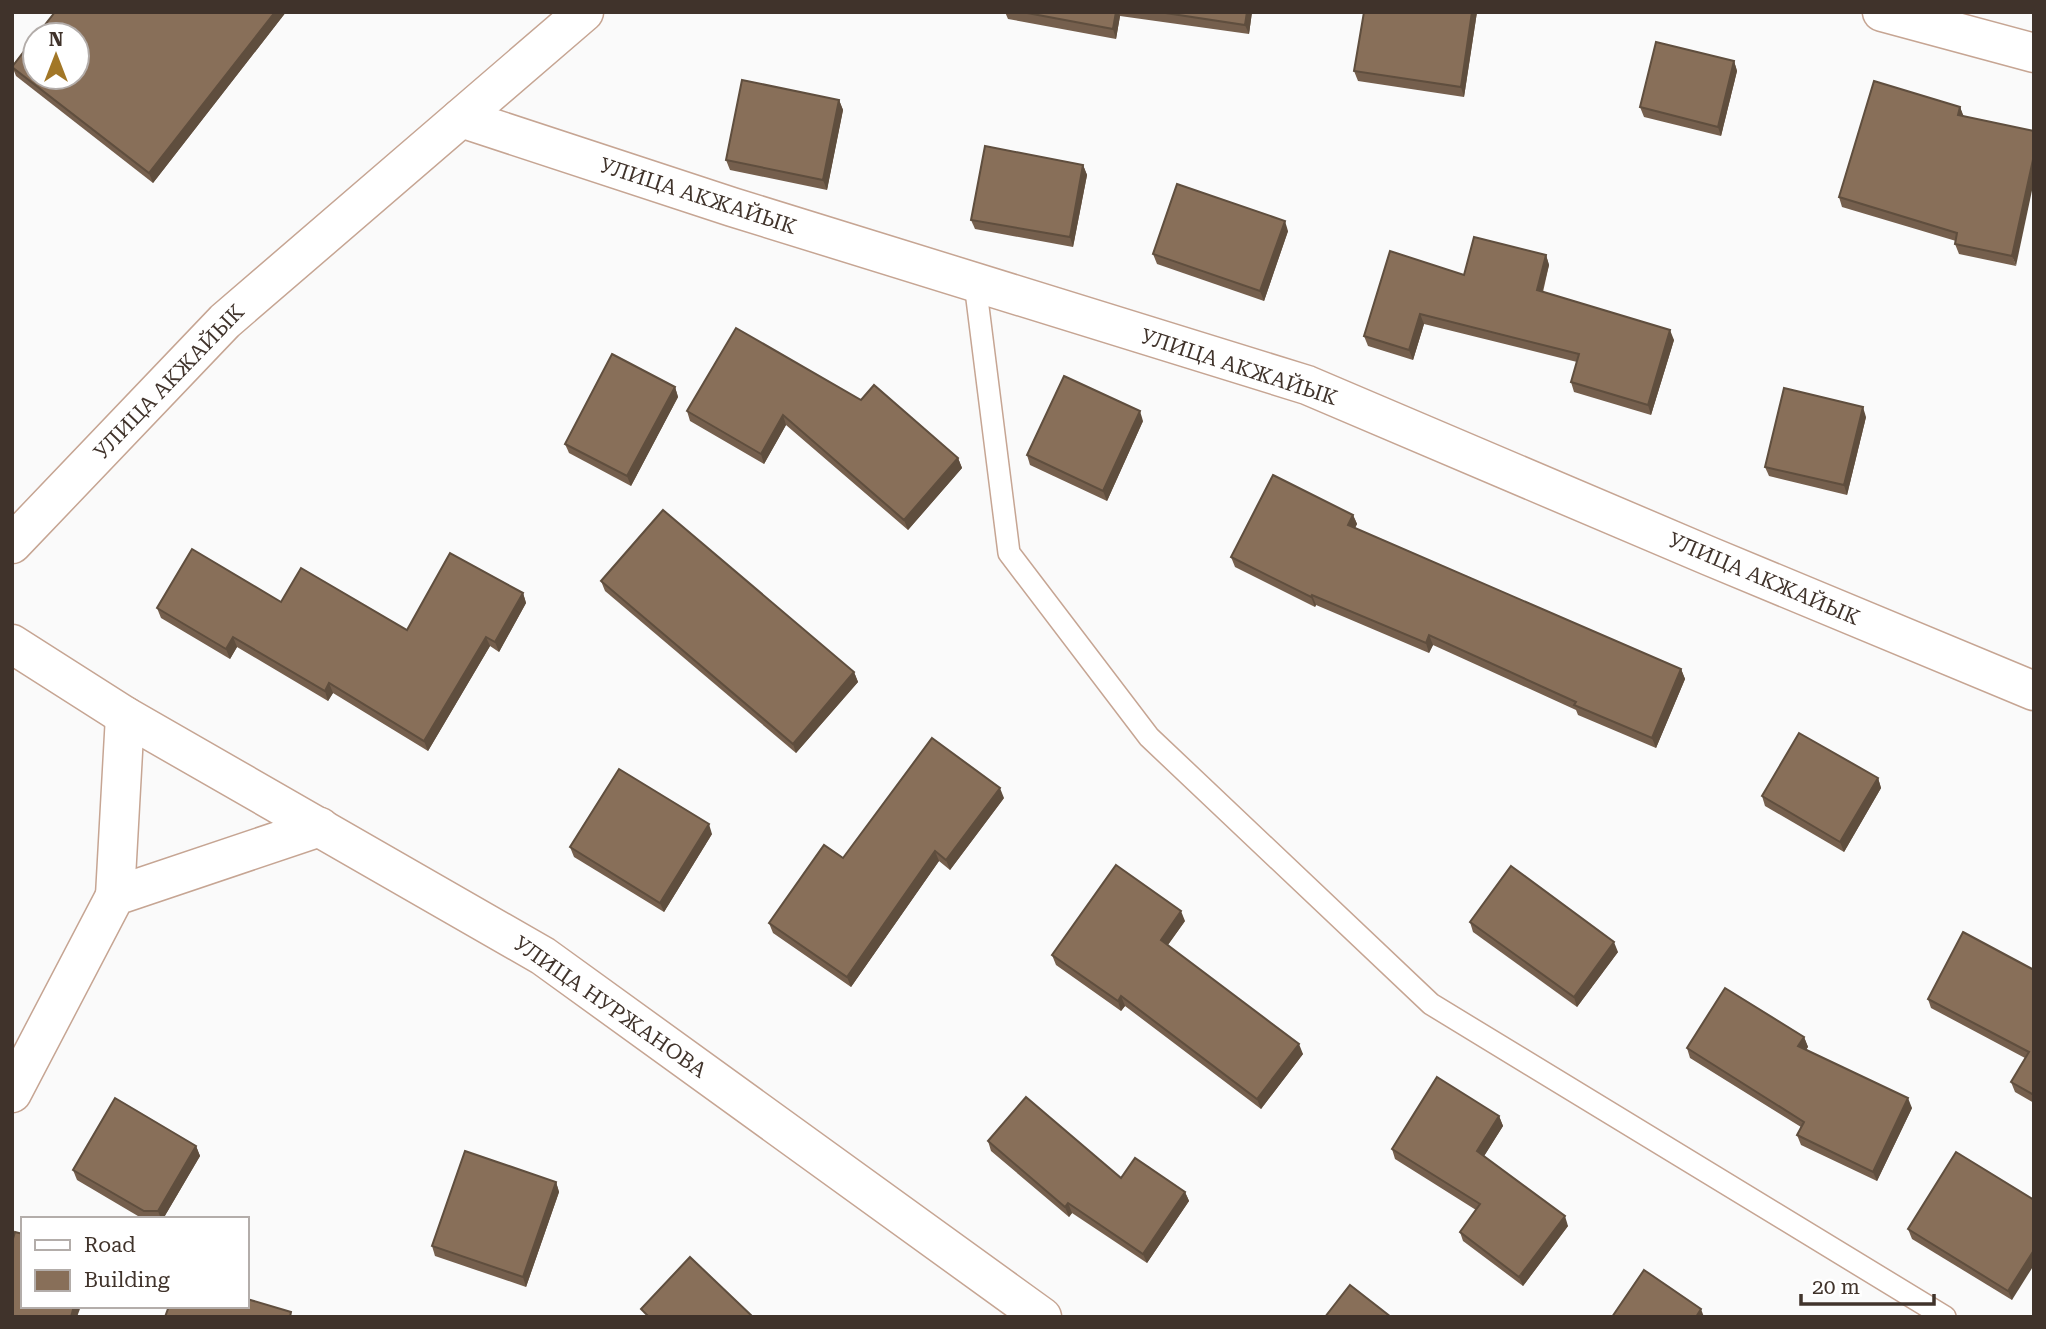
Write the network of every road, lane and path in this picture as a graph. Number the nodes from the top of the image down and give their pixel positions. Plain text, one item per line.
1 (584, 12) edge
2 (1882, 12) edge
3 (2034, 53) edge
4 (461, 118) junction
5 (975, 283) junction
6 (12, 544) edge
7 (12, 643) edge
8 (2034, 691) edge
9 (125, 716) junction
10 (320, 827) junction
11 (115, 896) junction
12 (12, 1093) edge
13 (1042, 1317) edge
14 (1945, 1317) edge

1 - 4 street, УЛИЦА АКЖАЙЫК
2 - 3 street
4 - 5 street, УЛИЦА АКЖАЙЫК
4 - 6 street, УЛИЦА АКЖАЙЫК
5 - 8 street, УЛИЦА АКЖАЙЫК
5 - 14 lane
7 - 9 street, УЛИЦА НУРЖАНОВА
9 - 10 street, УЛИЦА НУРЖАНОВА
9 - 11 street
10 - 11 street
10 - 13 street, УЛИЦА НУРЖАНОВА
11 - 12 street

